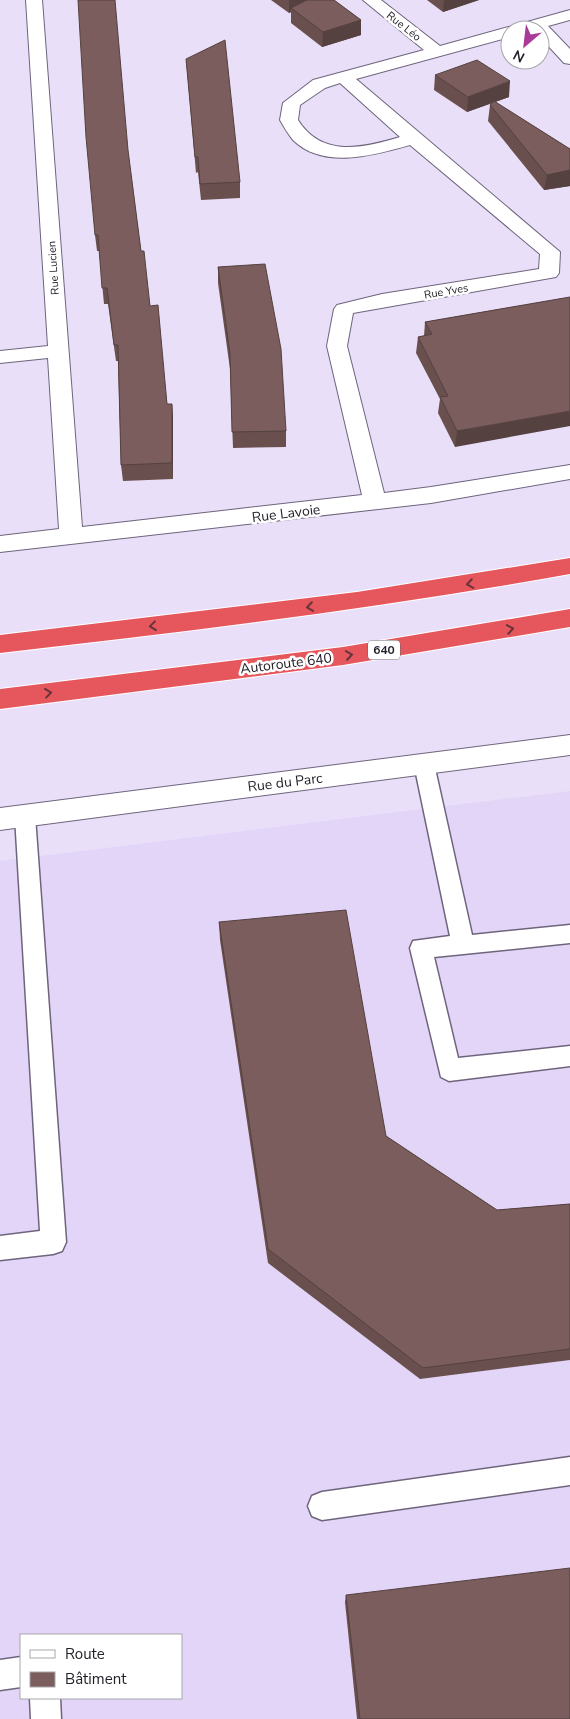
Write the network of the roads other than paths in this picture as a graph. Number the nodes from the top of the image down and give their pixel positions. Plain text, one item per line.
1 (34, 0) edge
2 (371, 0) edge
3 (570, 15) edge
4 (550, 20) edge
5 (500, 35) edge
6 (550, 38) edge
7 (437, 52) junction
8 (570, 59) edge
9 (344, 78) junction
10 (413, 139) junction
11 (59, 351) junction
12 (0, 357) edge
13 (570, 472) edge
14 (375, 502) junction
15 (71, 537) junction
16 (0, 544) edge
17 (570, 566) edge
18 (570, 618) edge
19 (0, 644) edge
20 (0, 699) edge
21 (570, 745) edge
22 (424, 764) junction
23 (26, 816) junction
24 (0, 819) edge
25 (570, 934) edge
26 (463, 944) junction
27 (570, 1056) edge
28 (0, 1248) edge
29 (570, 1471) edge
30 (322, 1506) dead end
31 (20, 1672) edge
32 (0, 1675) edge
33 (45, 1699) edge
34 (46, 1719) edge

1 - 11 street, Rue Lucien
2 - 7 street, Rue Léo
3 - 4 street
5 - 7 street
6 - 8 street
7 - 9 street
9 - 10 street, Rue Yves
9 - 10 street
10 - 14 street, Rue Yves
11 - 12 street
11 - 15 street, Rue Lucien
13 - 14 street, Rue Lavoie
14 - 15 street, Rue Lavoie
15 - 16 street, Rue Lavoie
17 -> 19 highway
20 -> 18 highway, Autoroute 640 / 640
21 - 22 street, Rue du Parc
22 - 23 street, Rue du Parc
22 - 26 lane
23 - 24 street, Rue du Parc
23 - 28 lane
25 - 26 lane
26 - 27 lane
29 - 30 lane
31 - 32 lane
33 - 34 lane

